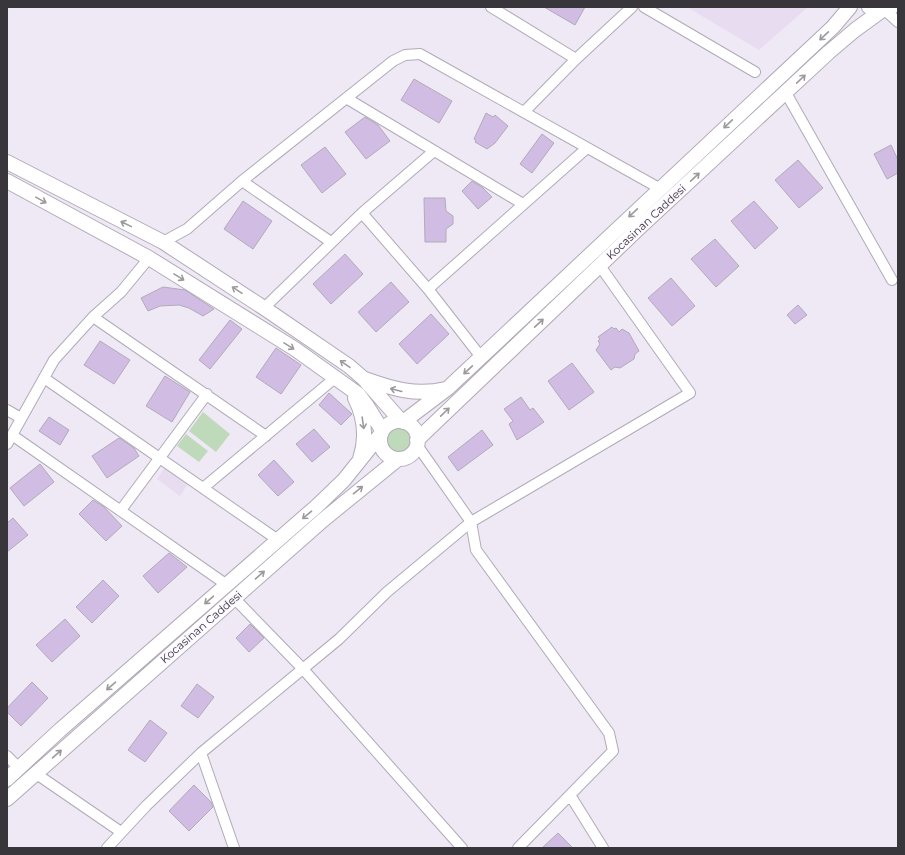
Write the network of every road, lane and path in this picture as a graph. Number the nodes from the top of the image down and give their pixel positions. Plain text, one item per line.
1 (492, 7) edge
2 (632, 7) edge
3 (644, 7) edge
4 (850, 7) edge
5 (882, 9) edge
6 (898, 22) edge
7 (576, 59) junction
8 (755, 72) dead end
9 (786, 93) junction
10 (346, 98) junction
11 (524, 112) junction
12 (587, 148) junction
13 (434, 151) junction
14 (7, 162) edge
15 (7, 181) edge
16 (242, 181) junction
17 (659, 188) junction
18 (523, 204) junction
19 (362, 213) junction
20 (158, 240) junction
21 (331, 242) junction
22 (149, 258) junction
23 (600, 266) junction
24 (892, 280) dead end
25 (428, 289) junction
26 (264, 308) junction
27 (93, 317) junction
28 (481, 357) junction
29 (44, 378) junction
30 (335, 378) junction
31 (364, 379) junction
32 (348, 388) junction
33 (448, 388) junction
34 (207, 394) junction
35 (7, 410) edge
36 (21, 418) junction
37 (402, 422) junction
38 (381, 433) junction
39 (12, 434) junction
40 (266, 436) junction
41 (417, 442) junction
42 (7, 444) edge
43 (160, 458) junction
44 (398, 459) junction
45 (357, 466) junction
46 (203, 488) junction
47 (120, 510) junction
48 (471, 522) junction
49 (278, 540) junction
50 (227, 585) junction
51 (234, 598) junction
52 (303, 669) junction
53 (201, 753) junction
54 (7, 756) edge
55 (19, 768) junction
56 (35, 773) junction
57 (7, 779) edge
58 (570, 795) junction
59 (7, 798) edge
60 (122, 832) junction
61 (107, 848) edge
62 (234, 848) edge
63 (462, 848) edge
64 (518, 848) edge
65 (603, 848) edge

1 - 7 street
2 - 7 street
3 - 8 street
4 -> 17 main road, Kocasinan Caddesi
5 - 6 street
9 -> 5 main road, Kocasinan Caddesi
7 - 11 street
23 -> 9 main road, Kocasinan Caddesi
9 - 24 street
10 - 11 street
10 - 13 street
10 - 16 street
11 - 12 street
12 - 17 street
12 - 18 street
13 - 18 street
13 - 19 street
20 -> 14 main road
15 -> 22 main road
16 - 20 street
16 - 21 street
17 -> 28 main road, Kocasinan Caddesi
18 - 25 street
19 - 21 street
19 - 25 street
20 - 22 main road
26 -> 20 main road
21 - 26 street
22 - 27 street
22 -> 30 main road
41 -> 23 main road, Kocasinan Caddesi
23 - 48 street
25 - 28 street
31 -> 26 main road
27 - 29 street
27 - 34 street
28 -> 33 main road, Kocasinan Caddesi
29 - 36 street
29 - 43 street
30 - 32 main road
30 - 40 street
33 -> 31 main road
31 - 37 main road
32 - 38 main road
32 -> 45 main road
33 - 37 main road, Kocasinan Caddesi
34 - 40 street
34 - 43 street
35 - 36 street
36 - 39 street
37 - 38 main road
37 - 41 main road
38 - 44 main road
38 - 45 main road, Kocasinan Caddesi
39 - 42 street
39 - 47 street
40 - 46 street
41 - 44 main road
41 - 48 street
43 - 46 street
43 - 47 street
51 -> 44 main road, Kocasinan Caddesi
45 -> 49 main road, Kocasinan Caddesi
46 - 49 street
47 - 50 street
48 - 52 street
48 - 58 street
49 - 50 main road, Kocasinan Caddesi
50 -> 55 main road, Kocasinan Caddesi
51 - 52 street
56 -> 51 main road, Kocasinan Caddesi
52 - 53 street
52 - 63 street
53 - 60 street
53 - 62 street
54 - 55 street
55 - 57 main road, Kocasinan Caddesi
56 - 59 main road, Kocasinan Caddesi
56 - 60 street
58 - 64 street
58 - 65 street
60 - 61 street

